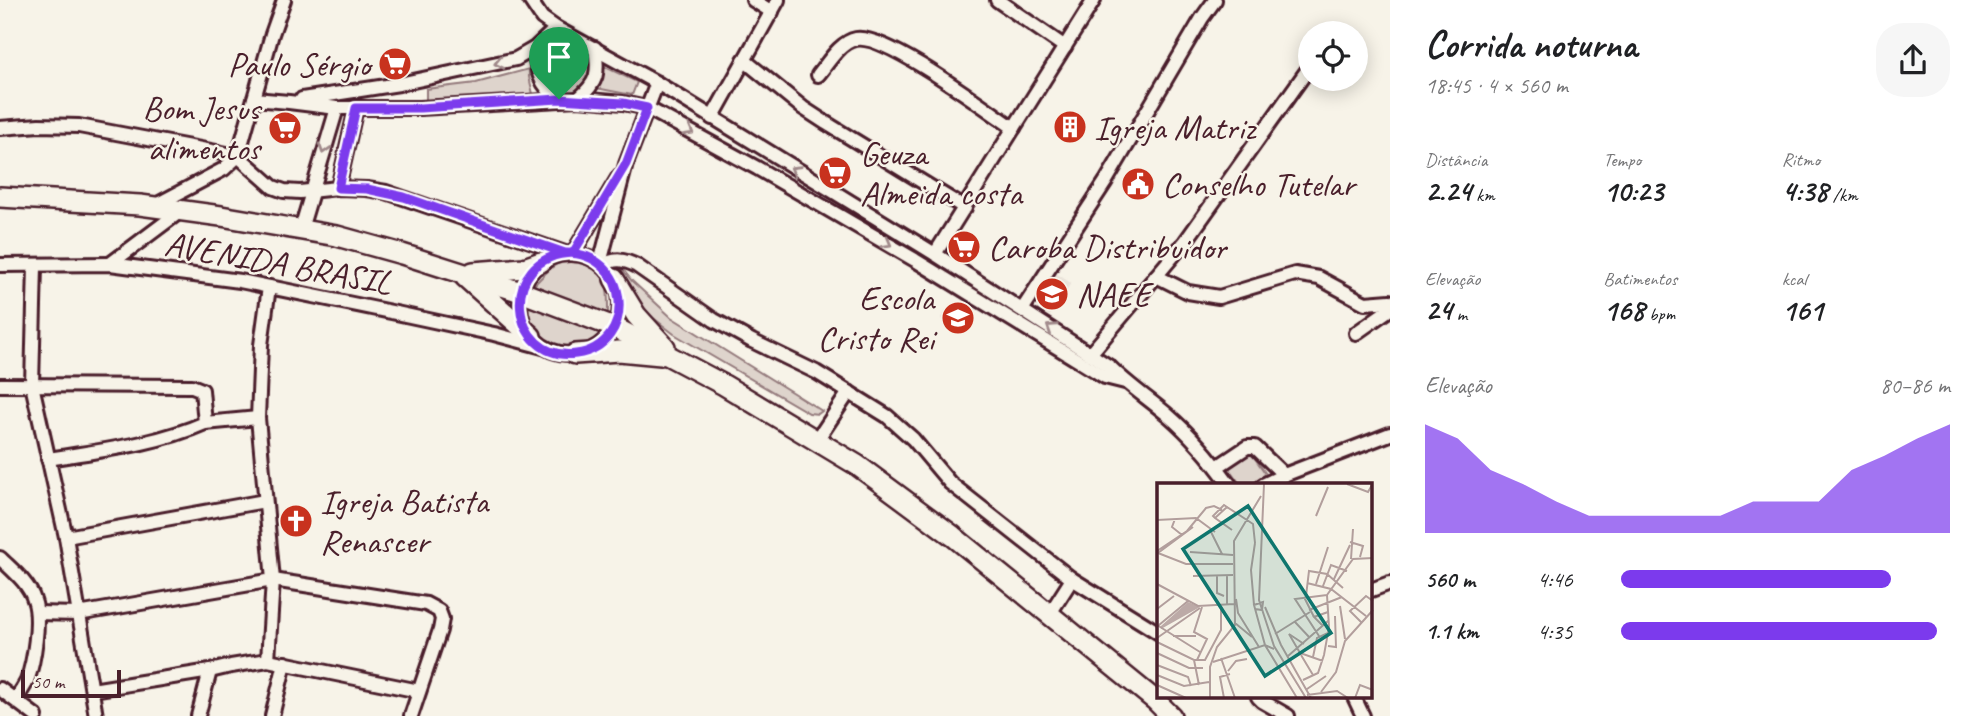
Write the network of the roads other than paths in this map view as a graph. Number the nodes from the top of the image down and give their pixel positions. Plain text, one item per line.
1 (284, 0) edge
2 (530, 0) edge
3 (752, 0) edge
4 (997, 0) edge
5 (1094, 0) edge
6 (1214, 0) edge
7 (775, 6) edge
8 (556, 28) junction
9 (1065, 47) junction
10 (535, 48) junction
11 (595, 48) junction
12 (744, 60) junction
13 (818, 75) dead end
14 (657, 83) junction
15 (1298, 83) edge
16 (254, 99) junction
17 (559, 99) junction
18 (578, 99) junction
19 (289, 102) junction
20 (337, 108) junction
21 (356, 108) junction
22 (647, 108) junction
23 (712, 118) junction
24 (0, 128) edge
25 (1014, 128) junction
26 (766, 152) junction
27 (238, 156) junction
28 (626, 164) junction
29 (757, 168) junction
30 (338, 188) junction
31 (312, 190) junction
32 (0, 197) edge
33 (154, 206) junction
34 (965, 208) junction
35 (182, 209) junction
36 (301, 229) junction
37 (569, 253) junction
38 (934, 254) junction
39 (541, 262) junction
40 (110, 264) junction
41 (0, 265) edge
42 (35, 266) junction
43 (606, 270) junction
44 (458, 272) junction
45 (1156, 276) junction
46 (269, 287) junction
47 (987, 288) junction
48 (521, 292) junction
49 (975, 297) junction
50 (1390, 301) edge
51 (1390, 309) edge
52 (1022, 310) junction
53 (614, 327) junction
54 (1356, 332) dead end
55 (537, 342) junction
56 (575, 354) junction
57 (1090, 354) junction
58 (675, 358) junction
59 (1125, 382) junction
60 (0, 385) edge
61 (32, 385) junction
62 (849, 392) junction
63 (258, 418) junction
64 (205, 423) junction
65 (1390, 434) edge
66 (817, 440) junction
67 (48, 459) junction
68 (1217, 467) junction
69 (1284, 475) junction
70 (1229, 483) edge
71 (1267, 483) edge
72 (265, 501) junction
73 (66, 537) junction
74 (0, 558) edge
75 (1072, 579) junction
76 (273, 580) junction
77 (1390, 583) edge
78 (1372, 590) edge
79 (37, 613) junction
80 (78, 614) junction
81 (1049, 615) junction
82 (1157, 633) edge
83 (268, 660) junction
84 (285, 663) junction
85 (210, 671) junction
86 (0, 689) edge
87 (92, 690) junction
88 (419, 691) junction
89 (1259, 698) edge
90 (1354, 698) edge
91 (16, 699) junction
92 (36, 716) edge
93 (96, 716) edge
94 (198, 716) edge
95 (272, 716) edge
96 (411, 716) edge
97 (1171, 716) edge
98 (1288, 716) edge
99 (1363, 716) edge

1 - 16 street
2 - 8 street
3 - 7 street
4 - 9 street
5 - 9 street
6 - 52 street
7 - 12 street
8 - 10 street
8 - 11 street
9 - 25 street
10 - 17 street
10 -> 19 street
11 - 14 street
11 - 18 street
12 - 23 street
12 - 34 street
13 - 25 street
14 - 22 street
14 - 23 street
15 - 45 street
16 - 19 street
16 - 27 street
17 - 18 street
17 - 21 street
18 - 22 street
19 - 20 street
20 - 21 street
20 -> 31 street
21 - 30 street
22 - 28 street
22 -> 29 street
23 - 26 street
24 - 27 street
25 - 34 street
26 - 29 street
38 -> 26 street
27 - 31 street
27 - 33 street
28 - 37 street
28 - 43 street
29 -> 49 street
30 - 31 street
30 - 37 street
31 - 36 street
32 - 33 highway
33 - 35 highway
34 - 38 street
35 - 36 highway
35 - 40 street
36 - 44 highway
37 - 39 street
37 - 43 street
38 - 47 street
39 - 44 highway
39 - 48 street
40 - 42 street, AVENIDA BRASIL
40 - 46 street, AVENIDA BRASIL
41 - 42 street, AVENIDA BRASIL
42 - 61 street
43 - 53 street
43 - 58 highway
43 - 62 street
44 - 48 highway
44 - 55 highway
45 - 50 street
45 - 57 street
46 - 55 street, AVENIDA BRASIL
46 - 63 street
47 - 49 street
47 - 52 street
48 - 53 highway
48 - 55 street
49 - 59 street
51 - 54 street
57 -> 52 street
53 - 56 street
53 - 58 highway
55 - 56 street, AVENIDA BRASIL
56 - 58 highway
57 - 59 street
58 - 66 highway
59 - 68 street
60 - 61 street
61 - 64 street
61 - 67 street
62 - 66 street
62 - 75 street
63 - 64 street
63 - 72 street
64 - 67 street
65 - 69 street
66 - 81 highway
67 - 73 street
68 - 69 street
68 - 70 street
69 - 71 street
72 - 73 street
72 - 76 street
73 - 80 street
74 - 79 street
75 - 81 street
75 - 82 street
76 - 80 street
76 - 83 street
76 - 88 street
77 - 78 street
79 - 80 street
79 - 91 street
80 - 87 street
81 - 97 highway
83 - 84 street
83 - 85 street
84 - 88 street
84 - 95 street
85 - 87 street
85 - 94 street
86 - 91 street
87 - 93 street
88 - 96 street
89 - 98 street
90 - 99 street
91 - 92 street

